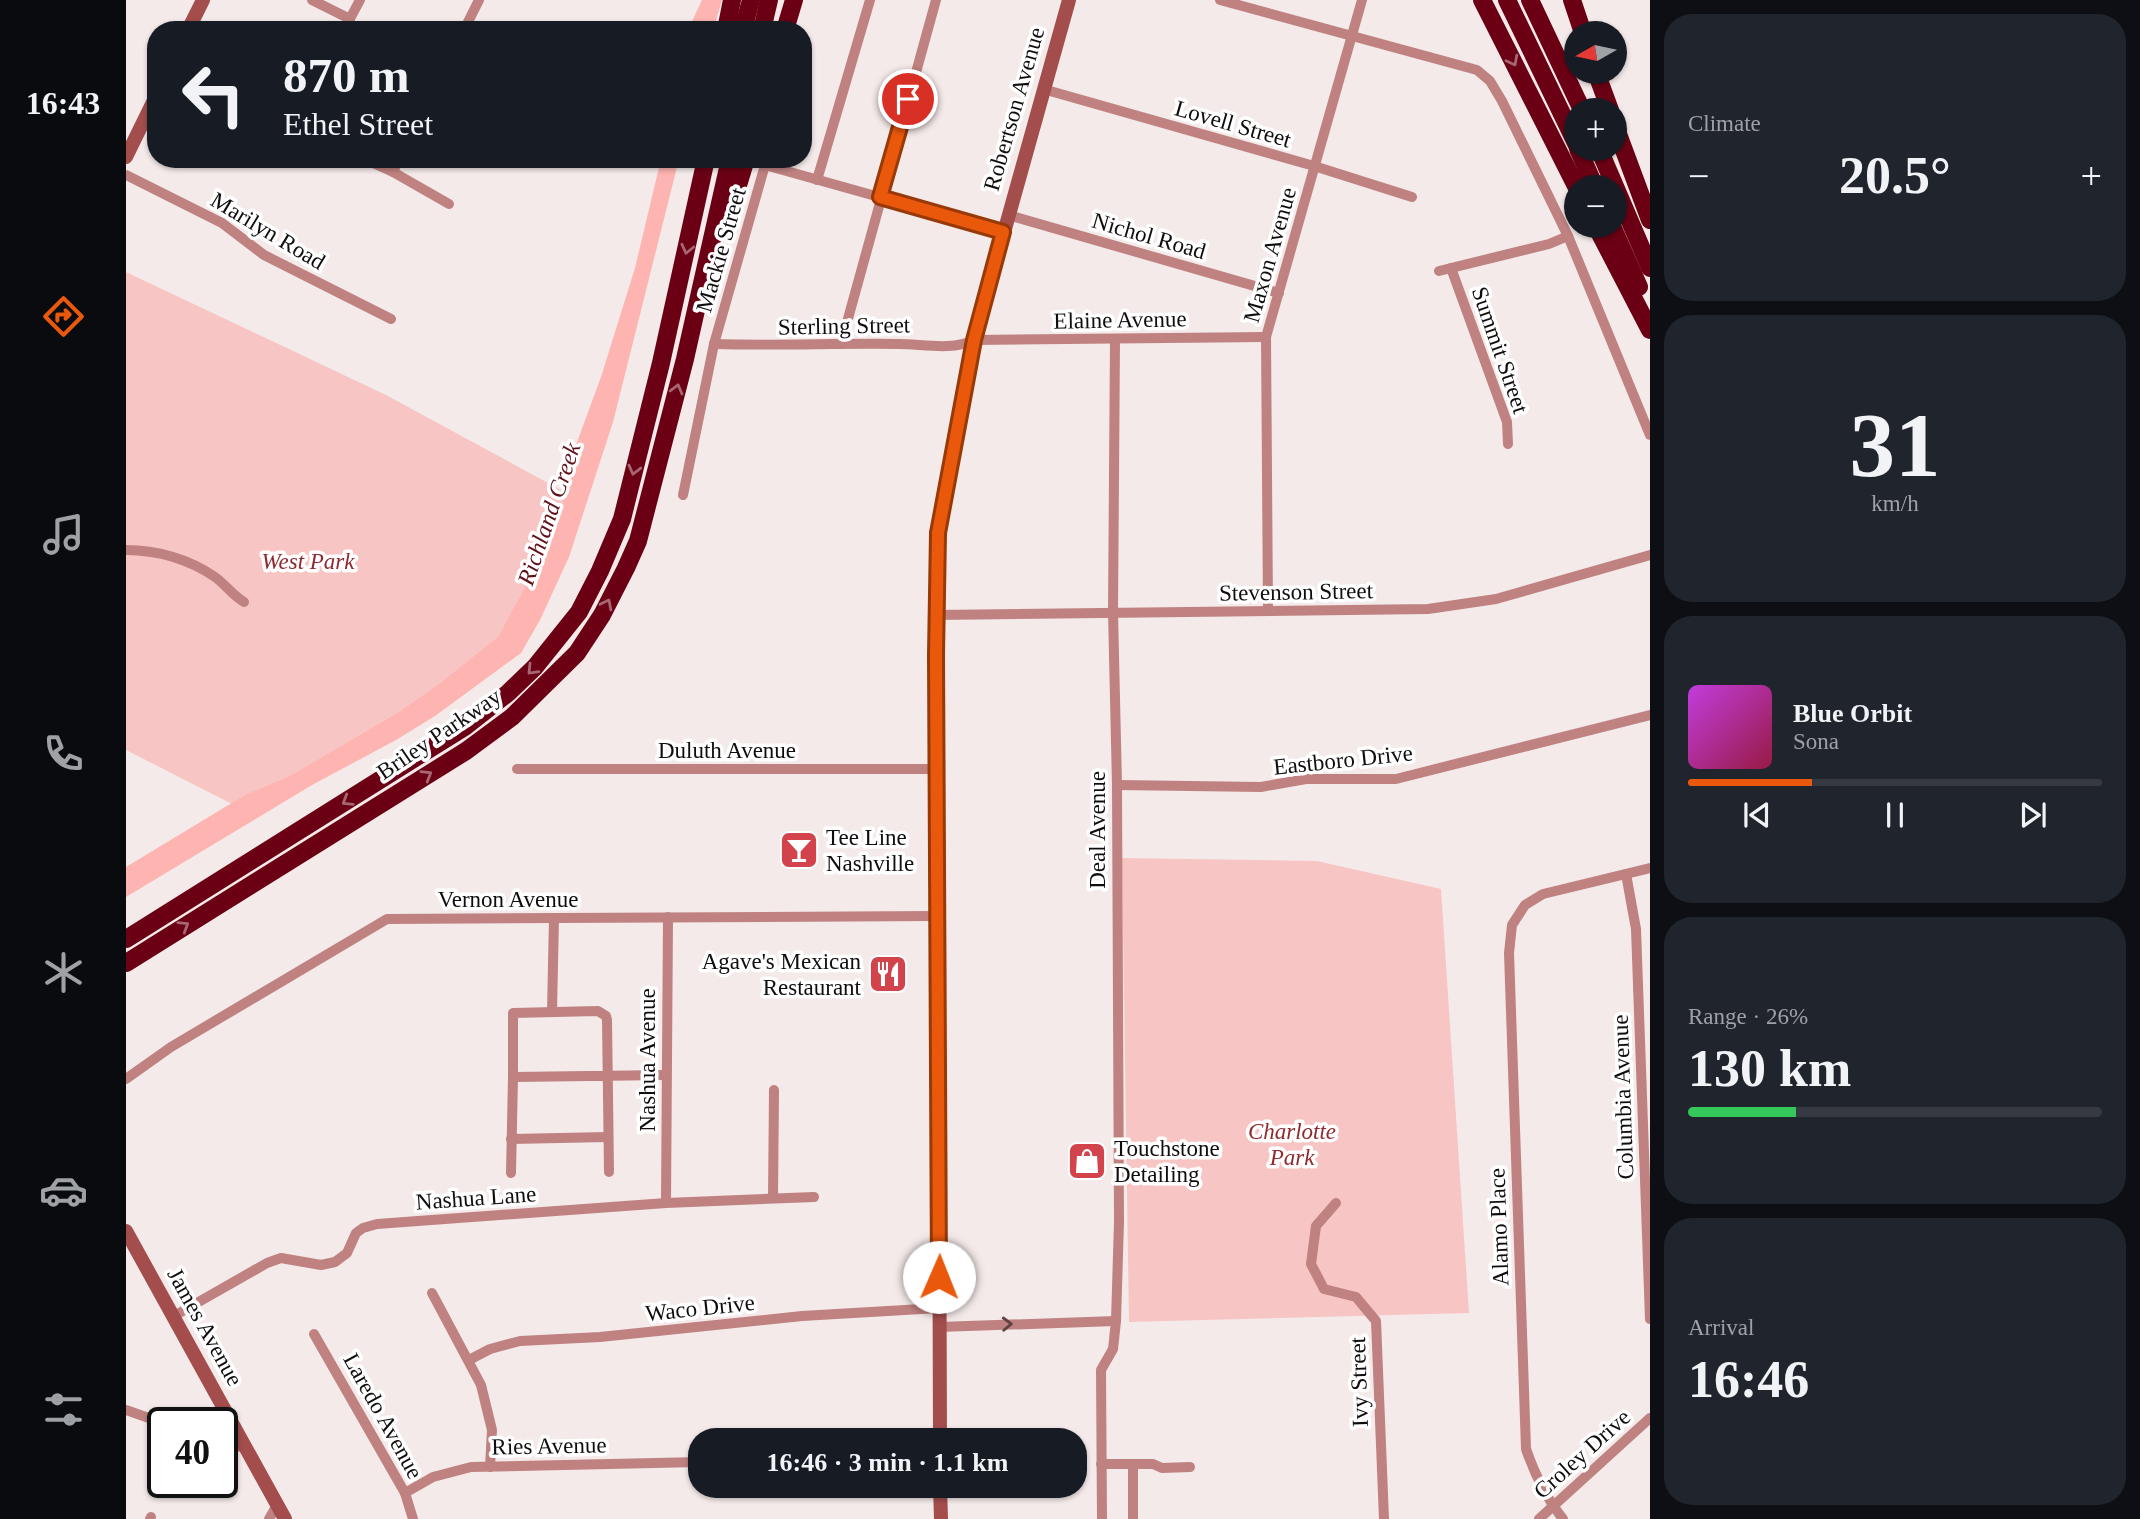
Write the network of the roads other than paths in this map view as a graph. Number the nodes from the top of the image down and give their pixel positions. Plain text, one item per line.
1 (203, 0) edge
2 (312, 0) edge
3 (360, 0) edge
4 (479, 0) edge
5 (732, 0) edge
6 (751, 0) edge
7 (769, 0) edge
8 (794, 0) edge
9 (870, 0) edge
10 (936, 0) edge
11 (1069, 0) edge
12 (1220, 0) edge
13 (1362, 0) edge
14 (1482, 0) edge
15 (1507, 0) edge
16 (1530, 0) edge
17 (1540, 0) edge
18 (1572, 0) edge
19 (350, 19) joint
20 (192, 21) edge
21 (468, 21) edge
22 (728, 21) edge
23 (745, 21) edge
24 (764, 21) edge
25 (788, 21) edge
26 (1579, 21) edge
27 (1352, 36) junction
28 (1043, 89) junction
29 (1577, 98) edge
30 (1578, 98) edge
31 (147, 114) edge
32 (1564, 118) edge
33 (126, 157) edge
34 (1627, 158) edge
35 (1604, 161) edge
36 (1314, 166) junction
37 (384, 168) edge
38 (395, 168) edge
39 (705, 168) edge
40 (728, 168) edge
41 (743, 168) edge
42 (764, 168) edge
43 (775, 168) edge
44 (393, 172) junction
45 (1570, 175) edge
46 (126, 176) edge
47 (817, 180) junction
48 (880, 197) junction
49 (1412, 197) dead end
50 (449, 204) dead end
51 (1008, 215) junction
52 (1650, 220) edge
53 (1564, 228) edge
54 (1003, 232) junction
55 (1564, 238) edge
56 (1569, 238) edge
57 (1602, 238) edge
58 (1617, 238) edge
59 (1451, 268) junction
60 (1650, 268) edge
61 (1439, 271) dead end
62 (1279, 293) junction
63 (1650, 312) edge
64 (391, 319) dead end
65 (1650, 330) edge
66 (1266, 337) junction
67 (974, 340) junction
68 (1115, 340) junction
69 (841, 344) junction
70 (714, 345) junction
71 (685, 359) junction
72 (1650, 435) edge
73 (1508, 444) dead end
74 (683, 495) dead end
75 (126, 550) edge
76 (1650, 555) edge
77 (244, 602) dead end
78 (1268, 611) junction
79 (1113, 612) junction
80 (936, 615) junction
81 (1650, 715) edge
82 (517, 769) dead end
83 (937, 769) junction
84 (1117, 785) junction
85 (1650, 868) edge
86 (1626, 874) junction
87 (936, 916) junction
88 (668, 917) junction
89 (554, 918) junction
90 (126, 939) edge
91 (126, 963) edge
92 (552, 1012) junction
93 (666, 1075) junction
94 (607, 1076) junction
95 (513, 1077) junction
96 (126, 1079) edge
97 (774, 1090) dead end
98 (608, 1137) junction
99 (511, 1139) junction
100 (609, 1172) dead end
101 (511, 1173) dead end
102 (1648, 1187) edge
103 (814, 1197) dead end
104 (773, 1198) junction
105 (666, 1203) junction
106 (1336, 1203) dead end
107 (126, 1231) edge
108 (432, 1293) dead end
109 (939, 1308) junction
110 (174, 1316) junction
111 (1650, 1319) edge
112 (1116, 1321) junction
113 (939, 1327) junction
114 (314, 1334) dead end
115 (469, 1360) junction
116 (126, 1410) edge
117 (147, 1417) edge
118 (1650, 1418) edge
119 (940, 1428) edge
120 (238, 1447) edge
121 (246, 1447) junction
122 (688, 1462) edge
123 (1101, 1464) junction
124 (1133, 1464) junction
125 (490, 1467) junction
126 (1190, 1467) dead end
127 (405, 1493) junction
128 (940, 1498) edge
129 (277, 1505) junction
130 (1553, 1507) junction
131 (269, 1519) edge
132 (285, 1519) edge
133 (413, 1519) edge
134 (941, 1519) edge
135 (1102, 1519) edge
136 (1133, 1519) edge
137 (1384, 1519) edge
138 (1539, 1519) edge
139 (1563, 1519) edge

1 - 20 street
2 - 19 street
3 - 19 street
4 - 21 street
5 - 22 highway
6 - 23 highway
7 - 24 highway
8 - 25 highway
9 - 47 street
10 - 48 street
11 - 28 street, Robertson Avenue
12 - 27 street
13 - 27 street, Maxon Avenue
14 -> 45 highway
15 - 32 highway
16 - 29 highway
17 - 30 highway
18 - 26 highway
27 - 36 street, Maxon Avenue
27 - 53 street
28 - 36 street, Lovell Street
28 - 51 street, Robertson Avenue
31 - 33 street
34 - 52 highway
35 - 60 highway
36 - 49 street, Lovell Street
36 - 62 street, Maxon Avenue
37 - 44 street
38 - 44 street
39 -> 90 highway, Briley Parkway
40 - 71 highway, Briley Parkway
41 - 71 highway
42 - 70 street, Mackie Street
43 - 47 street, Mackie Street
44 - 50 street
46 - 64 street, Marilyn Road
47 - 48 street
48 - 54 street
48 - 69 street
51 - 54 street, Robertson Avenue
51 - 62 street, Nichol Road
54 - 67 street, Robertson Avenue
55 - 59 street
56 - 72 street
57 - 65 highway
58 - 63 highway
59 - 61 street
59 - 73 street, Summit Street
62 - 66 street, Maxon Avenue
66 - 68 street, Elaine Avenue
66 - 78 street, Maxon Avenue
67 - 68 street, Elaine Avenue
67 - 69 street, Sterling Street
67 - 80 street, Robertson Avenue
68 - 79 street, Deal Avenue
69 - 70 street, Sterling Street
70 - 74 street, Mackie Street
91 -> 71 highway, Briley Parkway
75 - 77 street
76 - 78 street, Stevenson Street
78 - 79 street, Stevenson Street
79 - 80 street, Stevenson Street
79 - 84 street, Deal Avenue
80 - 83 street, Robertson Avenue
81 - 84 street, Eastboro Drive
82 - 83 street, Duluth Avenue
83 - 87 street, Robertson Avenue
84 - 112 street, Deal Avenue
85 - 86 street
86 - 102 street, Columbia Avenue
86 - 130 street, Alamo Place
87 - 88 street, Vernon Avenue
87 - 109 street, Robertson Avenue
88 - 89 street, Vernon Avenue
88 - 93 street, Nashua Avenue
89 - 92 street
89 - 96 street, Vernon Avenue
92 - 94 street
92 - 95 street
93 - 94 street
93 - 105 street, Nashua Avenue
94 - 95 street
94 - 98 street
95 - 99 street
97 - 104 street
98 - 99 street
98 - 100 street
99 - 101 street
102 - 111 street, Columbia Avenue
103 - 104 street, Nashua Lane
104 - 105 street, Nashua Lane
105 - 110 street, Nashua Lane
106 - 137 street, Ivy Street
107 - 110 street, James Avenue
108 - 115 street
109 - 113 street, Robertson Avenue
109 - 115 street, Waco Drive
110 - 121 street, James Avenue
113 -> 112 street
112 - 123 street, Deal Avenue
113 - 119 street, Robertson Avenue
114 - 127 street, Laredo Avenue
115 - 125 street
116 - 117 street
118 - 130 street, Croley Drive
120 - 121 street
121 - 129 street, James Avenue
122 - 125 street, Ries Avenue
123 - 124 street
123 - 135 street, Deal Avenue
124 - 126 street
124 - 136 street
125 - 127 street, Ries Avenue
127 - 133 street, Laredo Avenue
128 - 134 street
129 - 131 street
129 - 132 street, James Avenue
130 - 138 street, Croley Drive
130 - 139 street, Alamo Place

